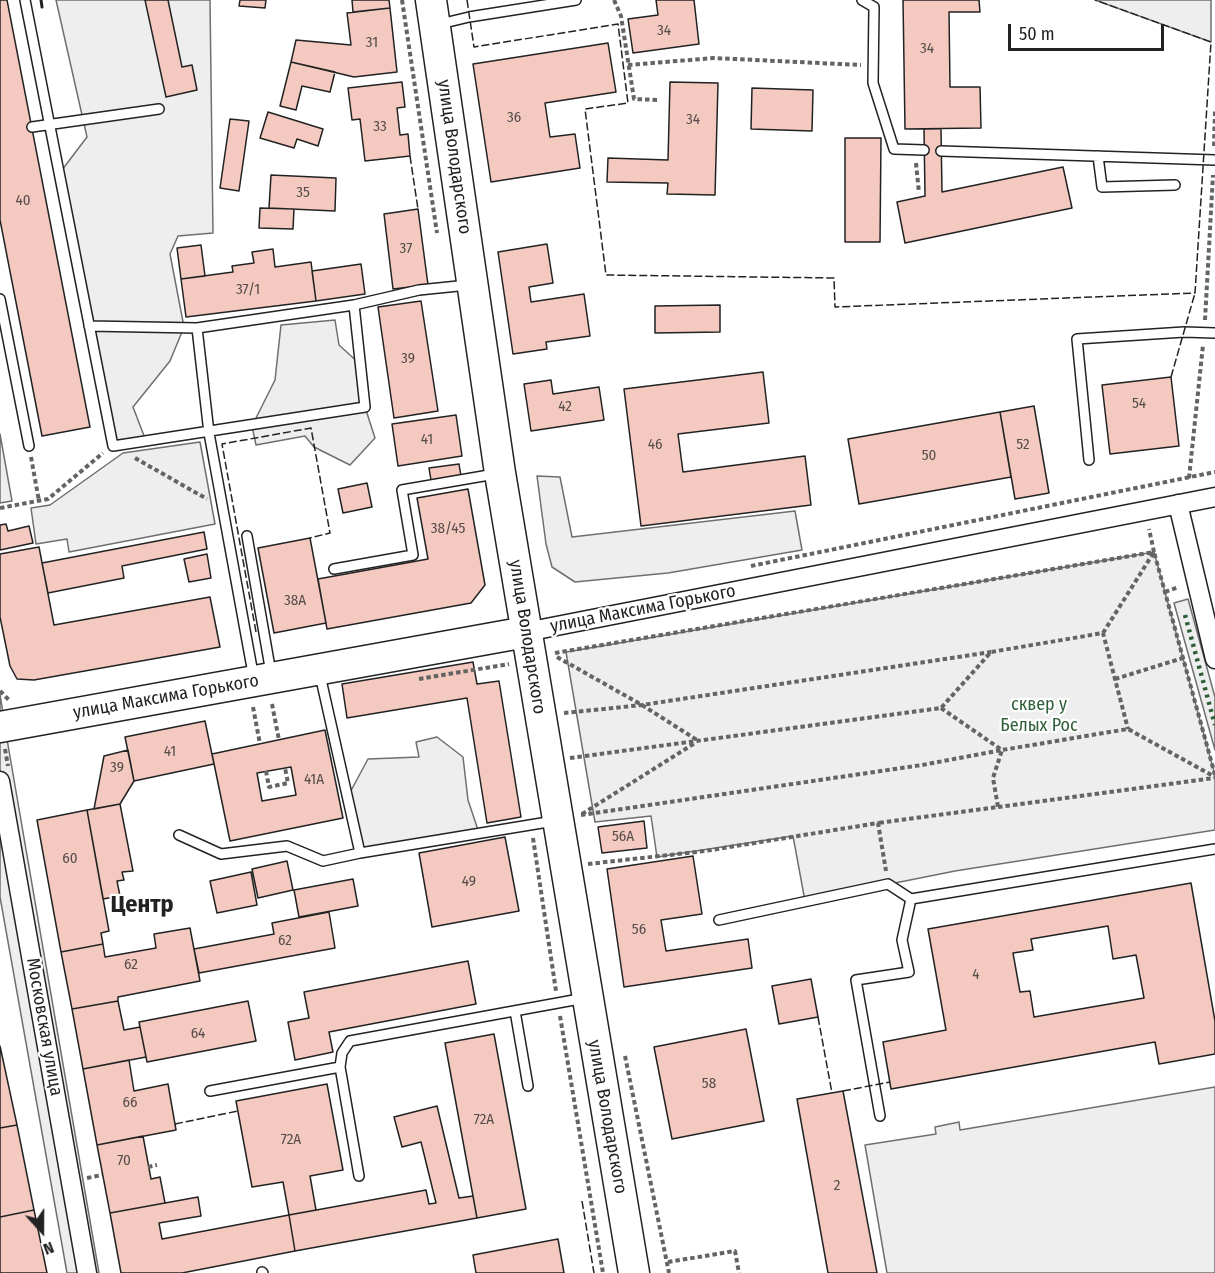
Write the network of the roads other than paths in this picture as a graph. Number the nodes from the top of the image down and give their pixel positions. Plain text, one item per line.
1 (25, 0) edge
2 (576, 0) edge
3 (862, 0) edge
4 (433, 12) edge
5 (159, 109) dead end
6 (50, 123) junction
7 (32, 127) dead end
8 (919, 150) road end
9 (941, 151) dead end
10 (1098, 156) junction
11 (1214, 160) edge
12 (1175, 185) dead end
13 (473, 284) junction
14 (0, 299) edge
15 (354, 305) junction
16 (89, 326) junction
17 (197, 328) junction
18 (1215, 333) edge
19 (210, 433) junction
20 (29, 446) road end
21 (1089, 460) dead end
22 (500, 473) junction
23 (1214, 492) edge
24 (1178, 504) junction
25 (247, 536) dead end
26 (334, 569) dead end
27 (526, 632) junction
28 (1215, 659) edge
29 (318, 669) junction
30 (263, 692) junction
31 (0, 727) edge
32 (0, 781) edge
33 (544, 822) junction
34 (179, 835) dead end
35 (1215, 849) edge
36 (360, 853) junction
37 (911, 899) junction
38 (719, 920) dead end
39 (587, 998) junction
40 (515, 1011) junction
41 (340, 1067) junction
42 (528, 1086) dead end
43 (210, 1091) dead end
44 (880, 1116) dead end
45 (359, 1176) dead end
46 (87, 1273) edge
47 (634, 1273) edge

1 - 6 lane
2 - 4 lane
3 - 8 lane
4 - 13 main road, улица Володарского
5 - 6 lane
6 - 7 lane
6 - 16 lane
9 - 10 lane
10 - 11 lane
10 - 12 lane
13 - 15 lane
13 - 22 main road, улица Володарского
14 - 20 lane
15 - 17 lane
15 - 19 lane
16 - 17 lane
16 - 19 lane
17 - 19 lane
18 - 21 lane
19 - 30 lane
22 - 26 lane
22 - 27 main road, улица Володарского
23 - 24 street, улица Максима Горького
24 - 27 street, улица Максима Горького
24 - 28 street
25 - 30 lane
27 - 29 main road, улица Максима Горького
27 - 33 main road, улица Володарского
29 - 30 main road, улица Максима Горького
29 - 36 lane
30 - 31 main road, улица Максима Горького
32 - 46 street, Московская улица
33 - 36 lane
33 - 39 main road, улица Володарского
34 - 36 lane
35 - 37 lane
37 - 38 lane
37 - 44 lane
39 - 40 lane
39 - 47 main road, улица Володарского
40 - 41 lane
40 - 42 lane
41 - 43 lane
41 - 45 lane

